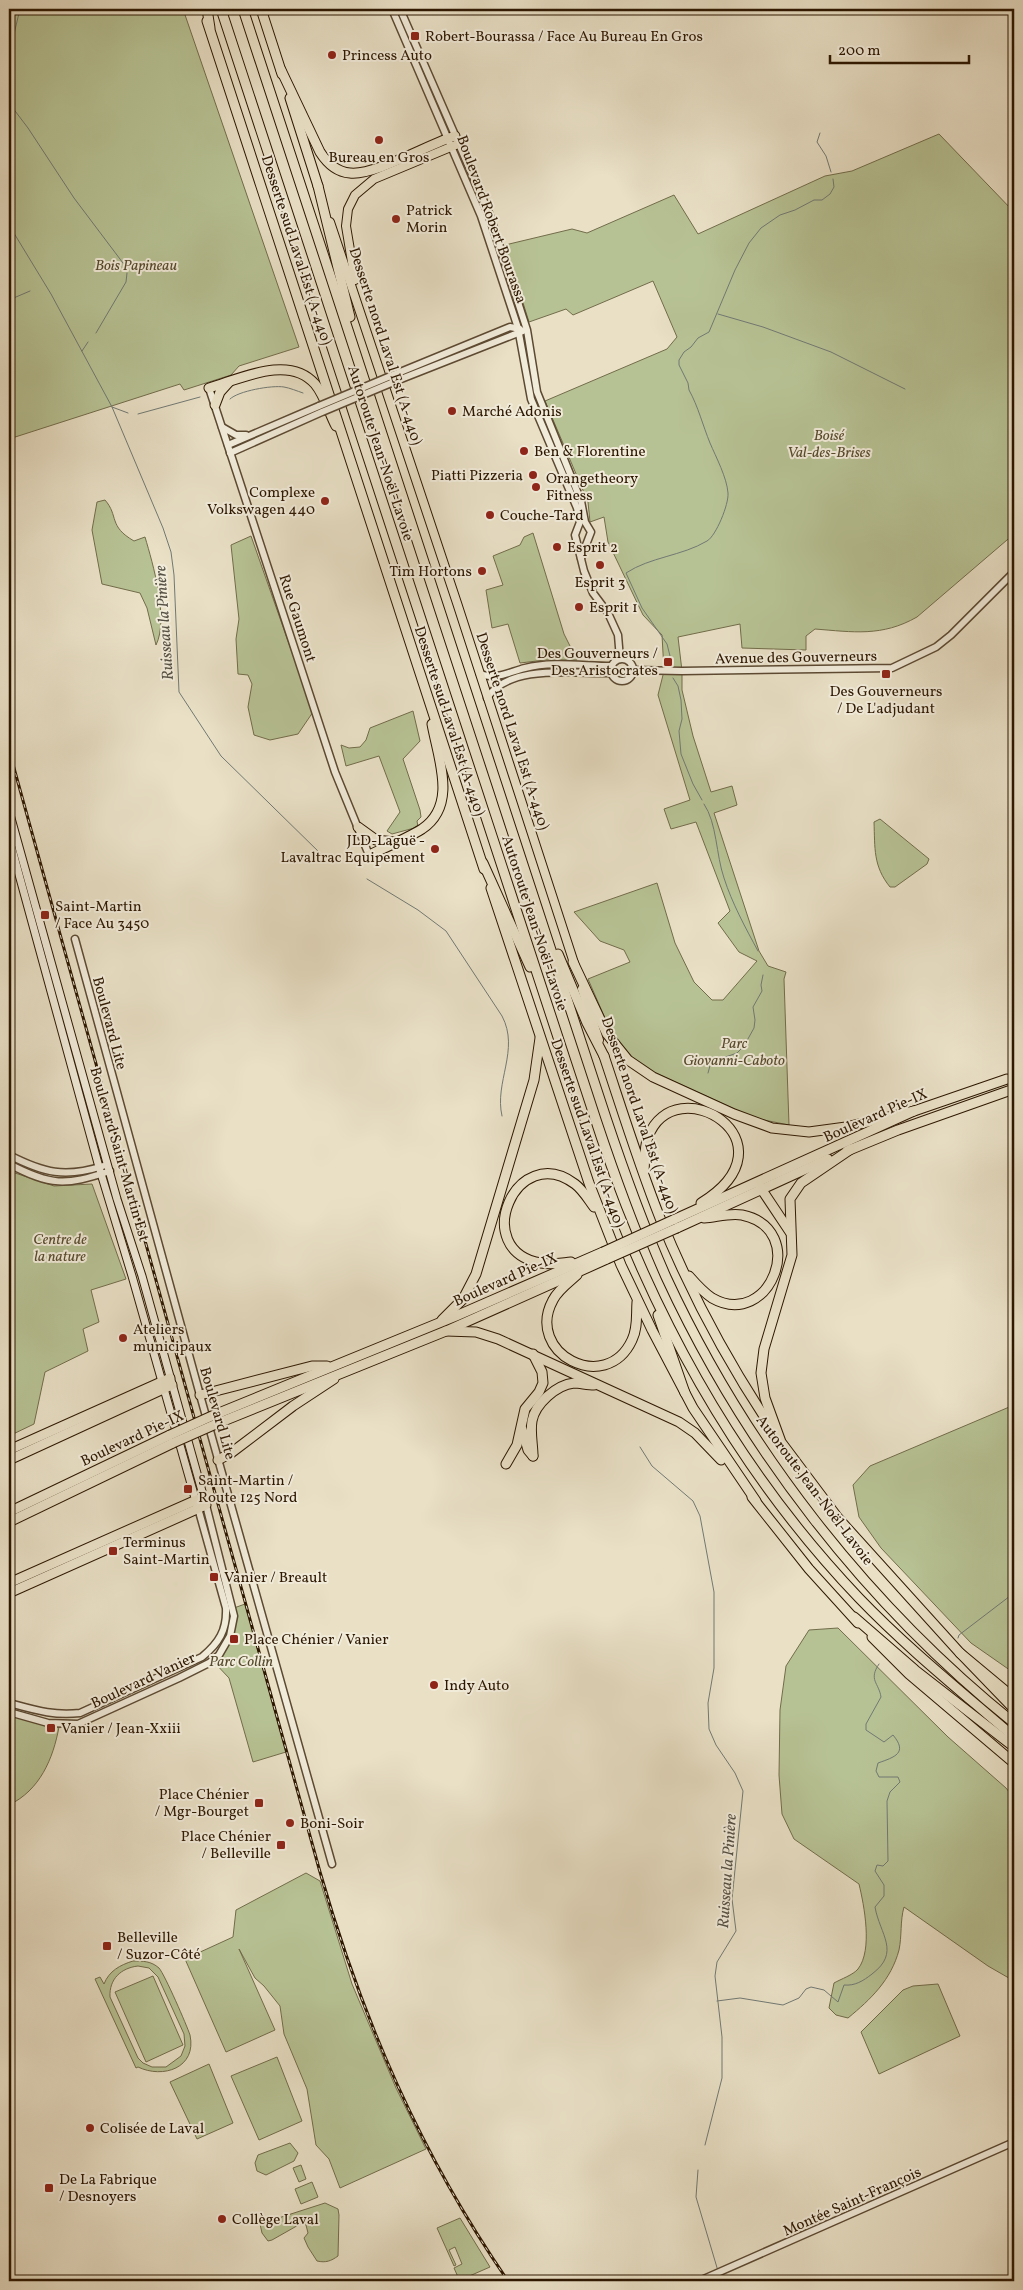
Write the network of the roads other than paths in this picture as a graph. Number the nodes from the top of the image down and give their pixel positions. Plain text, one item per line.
1 (205, 9) edge
2 (221, 9) edge
3 (243, 9) edge
4 (261, 9) edge
5 (392, 9) edge
6 (400, 9) edge
7 (281, 70) junction
8 (454, 141) junction
9 (318, 186) junction
10 (361, 309) junction
11 (526, 330) junction
12 (519, 331) junction
13 (229, 382) junction
14 (209, 388) joint
15 (370, 395) junction
16 (215, 405) junction
17 (321, 409) junction
18 (222, 427) junction
19 (248, 435) junction
20 (228, 445) junction
21 (345, 445) junction
22 (230, 453) junction
23 (578, 527) junction
24 (587, 527) junction
25 (577, 539) junction
26 (587, 541) junction
27 (581, 558) junction
28 (1014, 572) edge
29 (620, 659) junction
30 (611, 670) junction
31 (633, 670) junction
32 (480, 674) junction
33 (487, 698) junction
34 (429, 699) junction
35 (9, 811) edge
36 (358, 828) junction
37 (9, 838) edge
38 (394, 842) junction
39 (369, 854) joint
40 (482, 863) junction
41 (537, 905) junction
42 (75, 939) dead end
43 (573, 962) junction
44 (548, 1005) junction
45 (540, 1038) junction
46 (604, 1056) junction
47 (1010, 1078) edge
48 (1012, 1090) edge
49 (964, 1094) junction
50 (966, 1106) junction
51 (914, 1111) junction
52 (851, 1149) junction
53 (9, 1155) edge
54 (9, 1164) edge
55 (109, 1168) junction
56 (100, 1171) junction
57 (644, 1176) junction
58 (759, 1186) junction
59 (601, 1217) junction
60 (695, 1220) junction
61 (676, 1222) junction
62 (791, 1232) junction
63 (581, 1266) junction
64 (682, 1269) junction
65 (645, 1277) junction
66 (637, 1299) junction
67 (439, 1323) junction
68 (446, 1330) junction
69 (532, 1354) junction
70 (332, 1366) junction
71 (347, 1370) junction
72 (167, 1383) junction
73 (603, 1387) junction
74 (685, 1393) junction
75 (200, 1395) junction
76 (215, 1420) junction
77 (521, 1429) junction
78 (171, 1439) junction
79 (781, 1442) junction
80 (9, 1450) edge
81 (9, 1460) edge
82 (218, 1460) junction
83 (506, 1464) dead end
84 (756, 1501) junction
85 (200, 1502) junction
86 (9, 1511) edge
87 (9, 1522) edge
88 (9, 1583) edge
89 (9, 1593) edge
90 (854, 1617) junction
91 (960, 1653) junction
92 (1014, 1698) edge
93 (9, 1703) edge
94 (1014, 1709) edge
95 (9, 1712) edge
96 (1014, 1723) edge
97 (1014, 1737) edge
98 (1014, 1747) edge
99 (1014, 1763) edge
100 (332, 1864) dead end
101 (1014, 2142) edge
102 (699, 2281) edge

1 - 21 highway, Desserte sud Laval Est (A-440)
2 - 44 highway, Autoroute Jean-Noël-Lavoie
3 - 15 highway, Autoroute Jean-Noël-Lavoie
4 - 7 highway, Desserte nord Laval Est (A-440)
5 - 8 street, Boulevard Robert Bourassa
6 - 8 street, Boulevard Robert Bourassa
7 - 8 highway
7 - 9 highway, Desserte nord Laval Est (A-440)
8 - 10 main road
8 - 11 street, Boulevard Robert Bourassa
8 - 12 street, Boulevard Robert Bourassa
9 - 10 main road, Desserte nord Laval Est (A-440)
9 - 15 highway
10 - 32 main road, Desserte nord Laval Est (A-440)
11 - 12 street
11 - 24 street, Boulevard Robert Bourassa
12 - 17 street, bridge
12 - 23 street, Boulevard Robert Bourassa
13 - 14 highway
13 - 16 highway
13 - 21 highway
14 - 16 street, Rue Gaumont
15 - 41 highway, Autoroute Jean-Noël-Lavoie
16 - 18 street, Rue Gaumont
17 - 19 street
17 - 22 street
18 - 19 street
18 - 20 street, Rue Gaumont
19 - 20 street
20 - 22 street, Rue Gaumont
21 - 34 highway, Desserte sud Laval Est (A-440)
22 - 36 street, Rue Gaumont
23 - 24 street
23 - 25 street
24 - 26 street
25 - 26 street
25 - 27 street
26 - 27 street
27 - 29 street
28 - 31 street, Avenue des Gouverneurs
29 - 30 street
29 - 31 street
30 - 31 street
30 - 32 street
30 - 33 street
32 - 33 main road, Desserte nord Laval Est (A-440)
33 - 43 main road, Desserte nord Laval Est (A-440)
34 - 38 highway
34 - 40 highway, Desserte sud Laval Est (A-440)
35 - 55 main road, Boulevard Saint-Martin Est
36 - 38 highway
36 - 39 street, Rue Gaumont
37 - 56 main road, Boulevard Saint-Martin Est
38 - 39 highway
40 - 44 highway
40 - 45 highway, Desserte sud Laval Est (A-440)
41 - 46 highway
41 - 96 highway, Autoroute Jean-Noël-Lavoie
42 - 75 street, Boulevard Lite
43 - 46 main road, Desserte nord Laval Est (A-440)
43 - 51 highway
44 - 65 highway, Autoroute Jean-Noël-Lavoie
45 - 59 highway, Desserte sud Laval Est (A-440)
45 - 67 highway
46 - 57 highway, Desserte nord Laval Est (A-440)
47 - 49 highway, Boulevard Pie-IX
48 - 50 highway, Boulevard Pie-IX
49 - 50 highway
49 - 51 highway, Boulevard Pie-IX
50 - 52 highway, Boulevard Pie-IX
51 - 58 highway, Boulevard Pie-IX
52 - 58 highway, Boulevard Pie-IX
52 - 62 highway
53 - 56 street
54 - 56 street
55 - 56 street
55 - 72 main road, Boulevard Saint-Martin Est
56 - 72 main road, Boulevard Saint-Martin Est
57 - 61 highway
57 - 64 highway, Desserte nord Laval Est (A-440)
58 - 60 highway, Boulevard Pie-IX
58 - 61 highway, Boulevard Pie-IX
58 - 62 highway
59 - 63 highway
59 - 66 highway, Desserte sud Laval Est (A-440)
60 - 61 highway, Boulevard Pie-IX
60 - 64 highway
61 - 63 highway, Boulevard Pie-IX, bridge
62 - 79 highway
63 - 66 highway
63 - 67 highway, Boulevard Pie-IX
63 - 68 highway, Boulevard Pie-IX
64 - 79 highway, Desserte nord Laval Est (A-440)
65 - 74 highway
65 - 97 highway, Autoroute Jean-Noël-Lavoie
66 - 74 highway, Desserte sud Laval Est (A-440)
67 - 70 highway, Boulevard Pie-IX
68 - 69 highway
68 - 71 highway, Boulevard Pie-IX
69 - 73 highway
69 - 77 highway
70 - 75 highway
70 - 76 highway, Boulevard Pie-IX
71 - 76 highway, Boulevard Pie-IX
71 - 82 highway
72 - 80 highway
72 - 81 highway
72 - 85 main road, Boulevard Saint-Martin Est
73 - 77 highway
73 - 84 highway
74 - 84 highway, Desserte sud Laval Est (A-440)
75 - 82 street, Boulevard Lite
76 - 78 highway, Boulevard Pie-IX, bridge
77 - 83 highway
78 - 86 highway, Boulevard Pie-IX
78 - 87 highway, Boulevard Pie-IX
79 - 91 highway
82 - 100 street, Boulevard Lite
84 - 90 highway
85 - 88 highway
85 - 89 highway
85 - 93 street, Boulevard Vanier
85 - 95 street, Boulevard Vanier
90 - 98 highway
90 - 99 highway
91 - 92 highway
91 - 94 highway
101 - 102 street, Montée Saint-François

